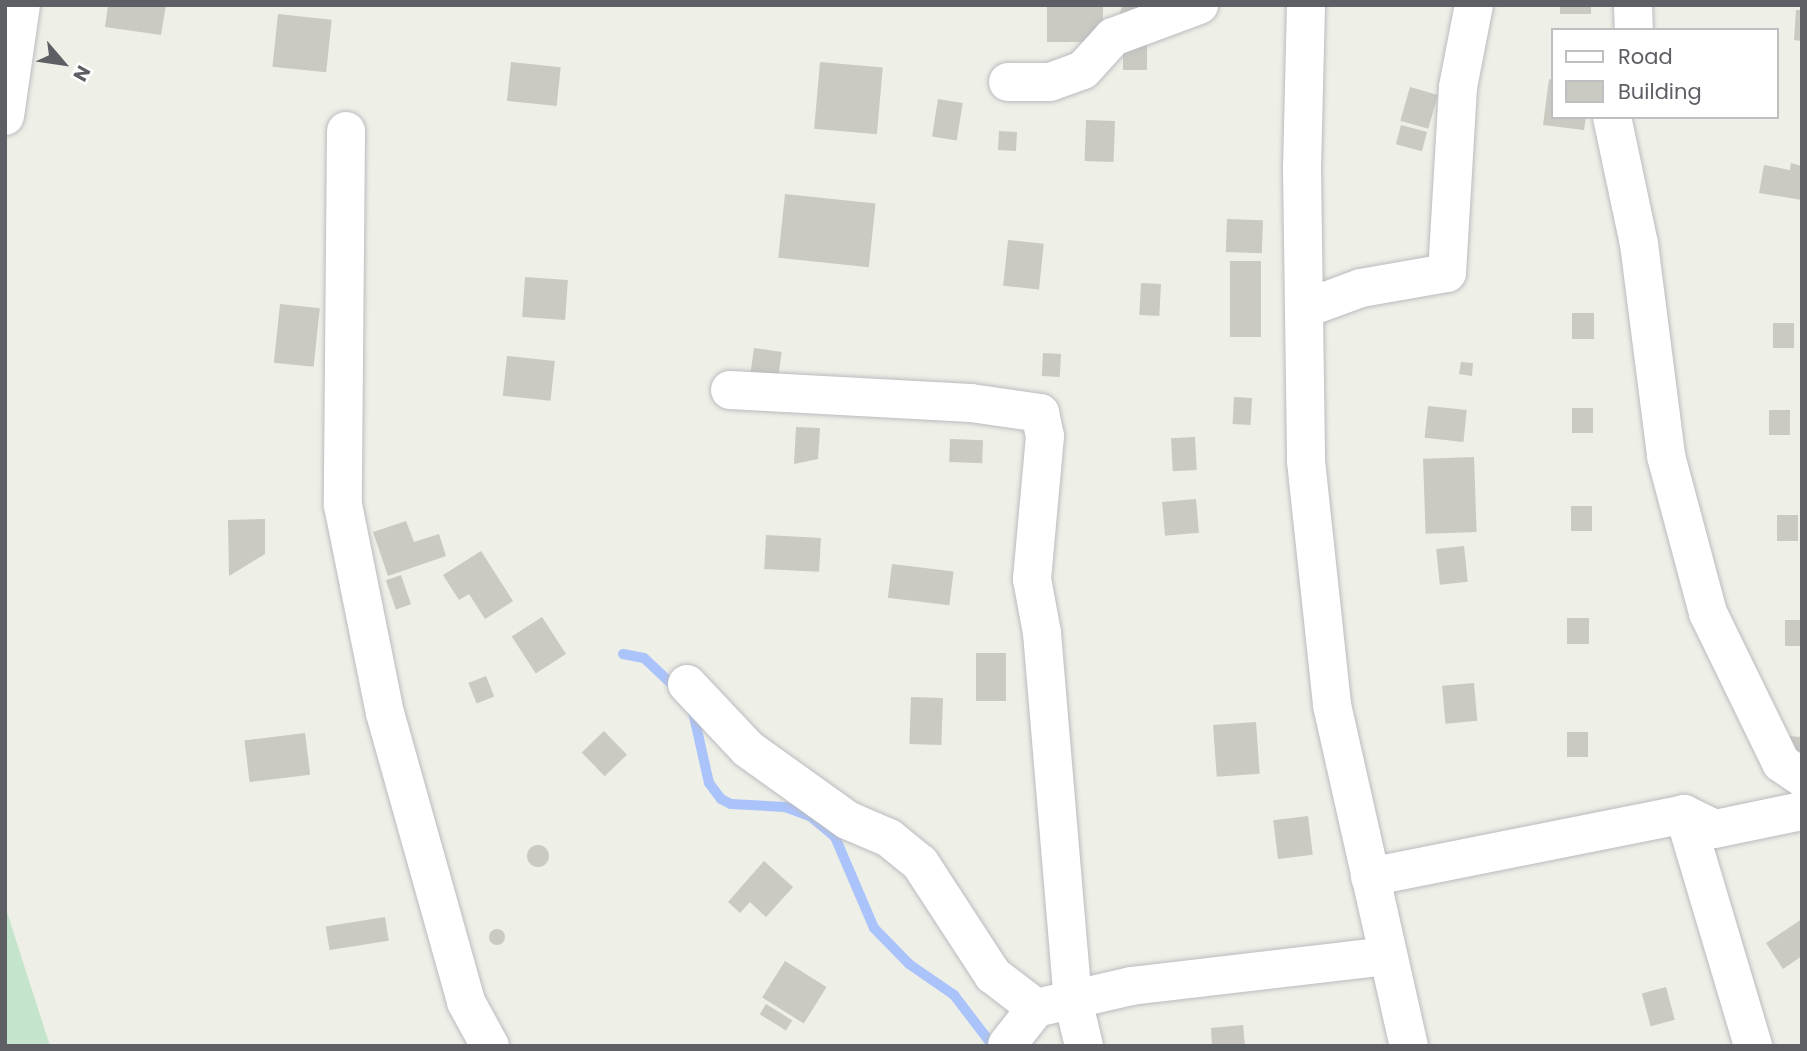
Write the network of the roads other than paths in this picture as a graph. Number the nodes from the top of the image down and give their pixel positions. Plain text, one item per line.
1 (21, 5) edge
2 (1199, 5) edge
3 (1306, 5) edge
4 (1474, 5) edge
5 (1633, 5) edge
6 (1634, 28) edge
7 (1008, 82) dead end
8 (5, 117) edge
9 (1612, 119) edge
10 (346, 131) dead end
11 (1304, 309) junction
12 (730, 390) dead end
13 (687, 684) dead end
14 (1802, 777) edge
15 (1802, 811) edge
16 (1685, 814) junction
17 (1370, 877) junction
18 (1388, 956) junction
19 (1054, 1004) junction
20 (1007, 1045) edge
21 (490, 1046) edge
22 (1084, 1046) edge
23 (1409, 1046) edge
24 (1753, 1046) edge

1 - 8 street
2 - 7 street
3 - 11 street
4 - 11 street
5 - 6 street
9 - 14 street
10 - 21 street
11 - 17 street
12 - 19 street
13 - 19 street
15 - 16 street
16 - 17 street
16 - 24 street
17 - 18 street
18 - 19 street
18 - 23 street
19 - 20 street
19 - 22 street

